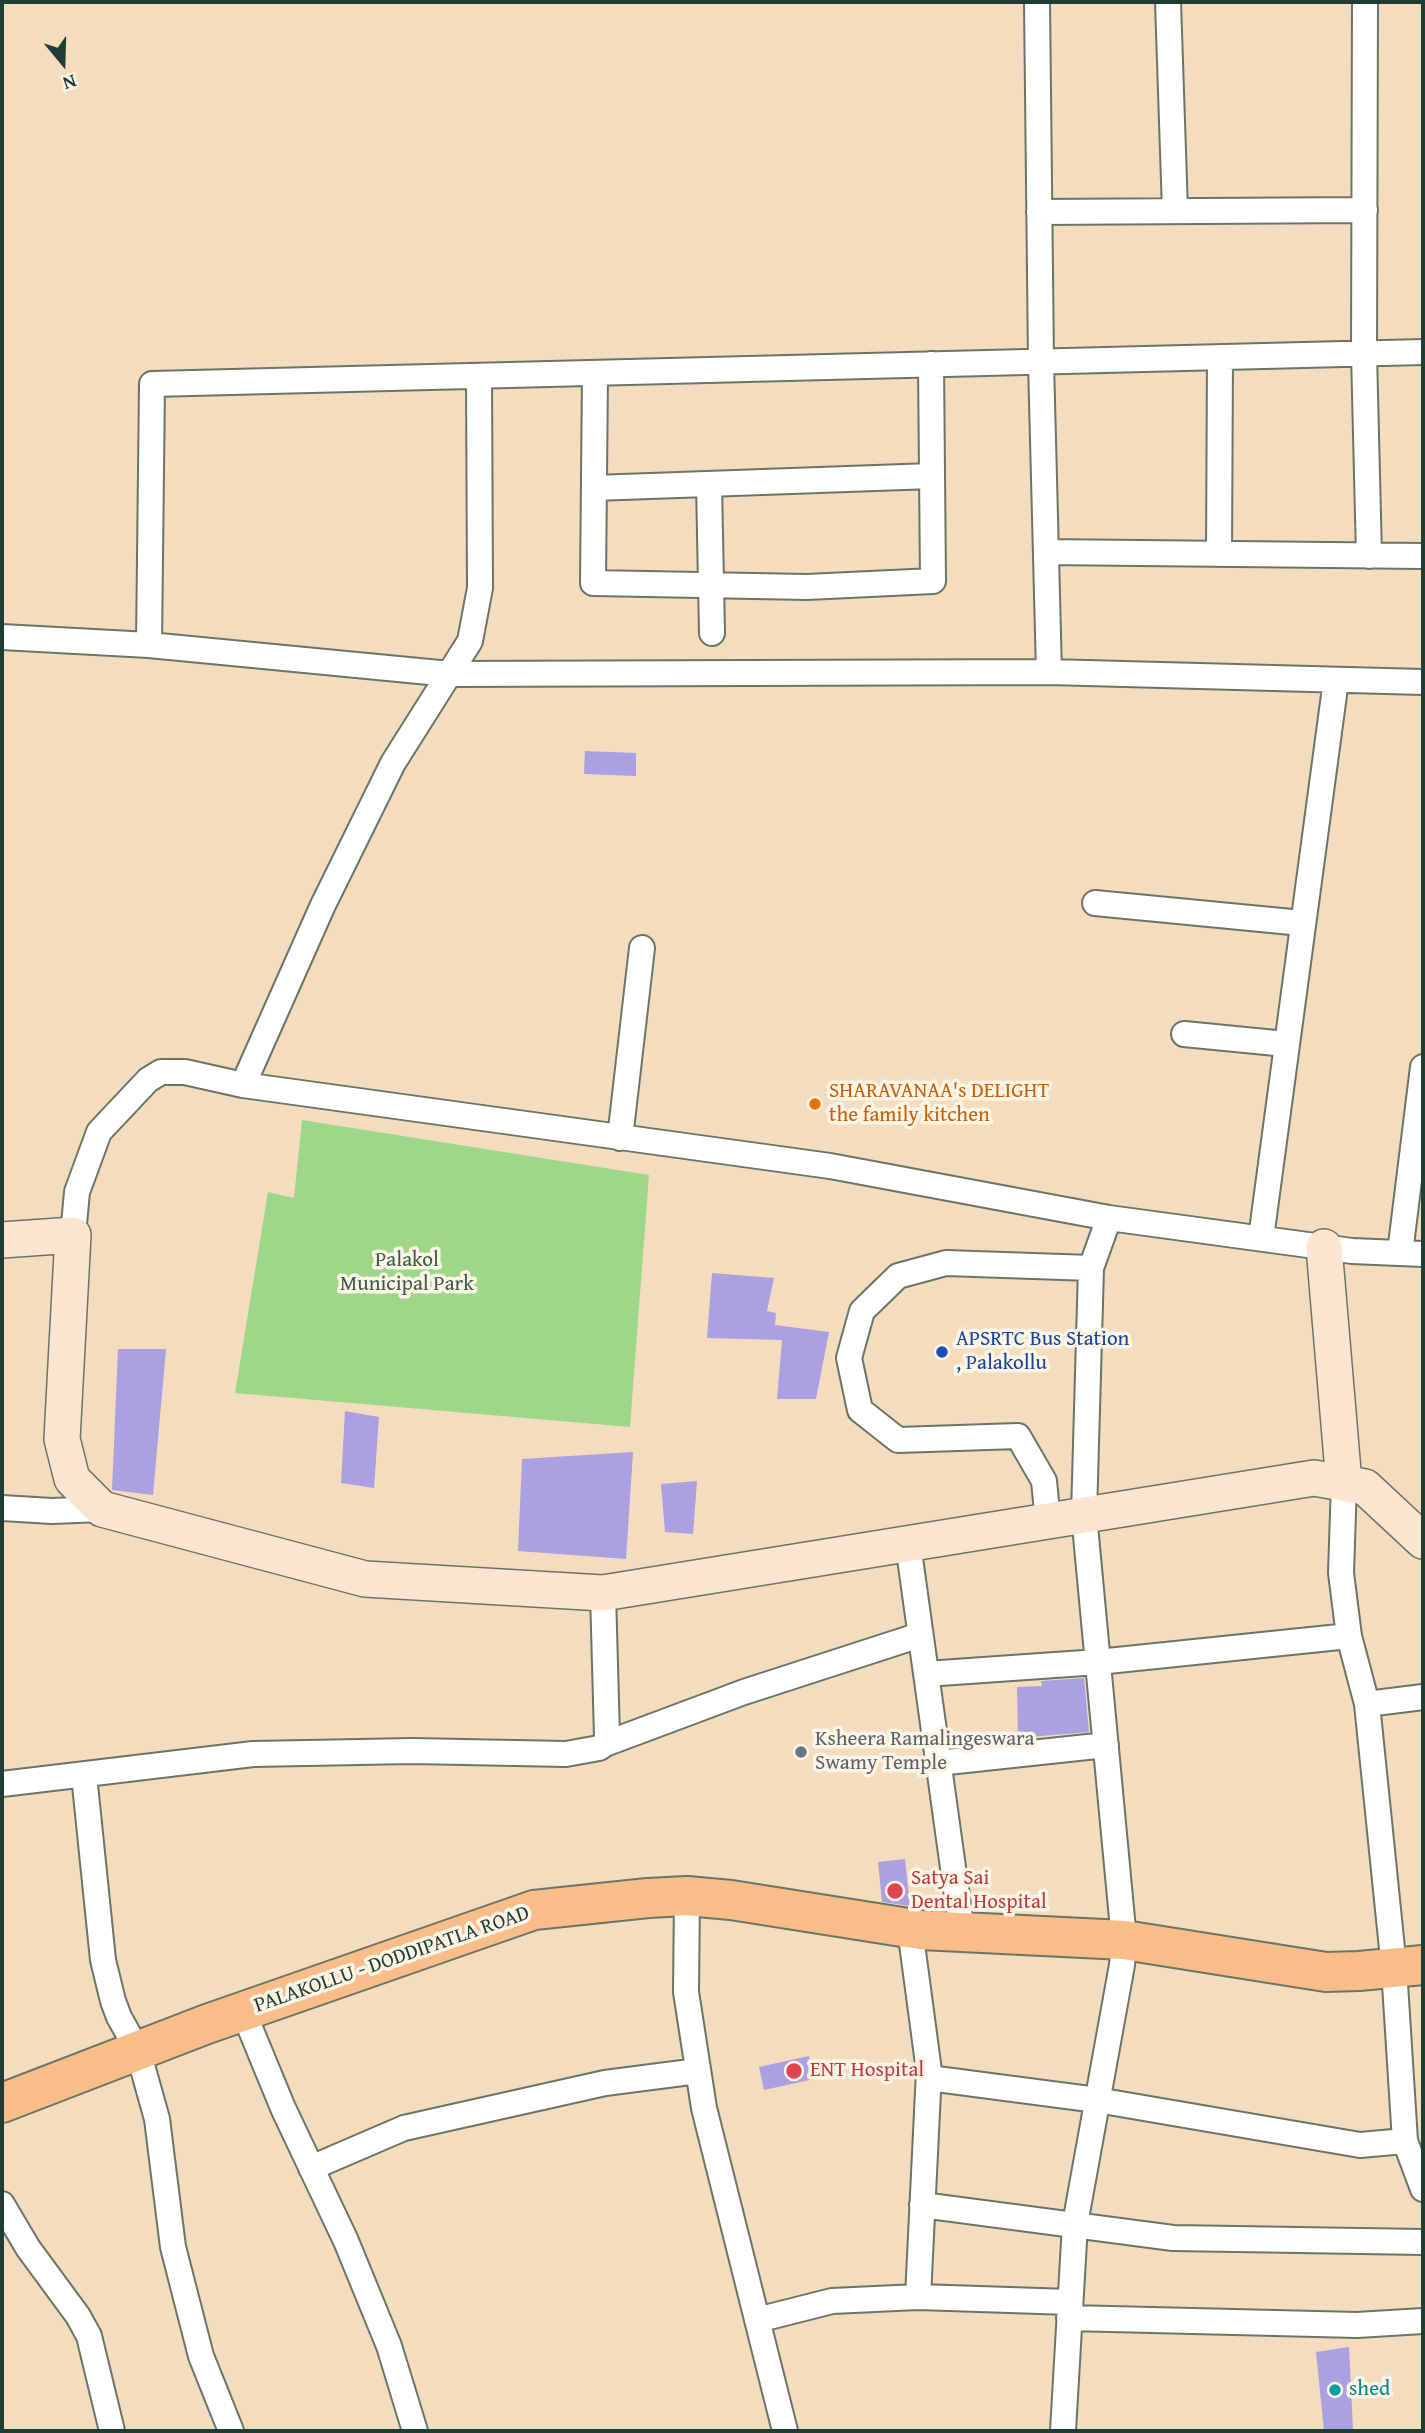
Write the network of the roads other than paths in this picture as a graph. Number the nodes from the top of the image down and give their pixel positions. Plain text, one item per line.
1 (1037, 2) edge
2 (1168, 2) edge
3 (1365, 2) edge
4 (1365, 210) junction
5 (1175, 211) junction
6 (1039, 212) junction
7 (1423, 352) edge
8 (1364, 353) junction
9 (1220, 357) junction
10 (1041, 362) junction
11 (931, 364) junction
12 (595, 373) junction
13 (479, 376) junction
14 (932, 476) junction
15 (709, 484) junction
16 (594, 488) junction
17 (1046, 552) junction
18 (1219, 554) junction
19 (1369, 556) junction
20 (1423, 556) edge
21 (712, 585) junction
22 (712, 633) dead end
23 (2, 637) edge
24 (149, 645) junction
25 (1049, 672) junction
26 (450, 674) junction
27 (1336, 680) junction
28 (1423, 682) edge
29 (1095, 903) dead end
30 (1302, 923) junction
31 (642, 948) dead end
32 (1184, 1034) dead end
33 (1286, 1044) junction
34 (1423, 1067) edge
35 (243, 1085) junction
36 (620, 1138) junction
37 (1109, 1218) junction
38 (72, 1235) junction
39 (1261, 1238) junction
40 (2, 1240) edge
41 (1324, 1247) junction
42 (1412, 1254) edge
43 (1091, 1268) junction
44 (1344, 1483) junction
45 (2, 1508) edge
46 (102, 1509) junction
47 (1084, 1515) junction
48 (1048, 1521) junction
49 (1423, 1541) edge
50 (908, 1544) junction
51 (603, 1593) junction
52 (920, 1635) junction
53 (1349, 1636) junction
54 (1098, 1662) junction
55 (926, 1675) junction
56 (1423, 1697) edge
57 (1367, 1704) junction
58 (605, 1744) junction
59 (1106, 1745) junction
60 (938, 1763) junction
61 (84, 1775) junction
62 (2, 1784) edge
63 (687, 1896) junction
64 (910, 1929) junction
65 (962, 1932) junction
66 (1124, 1940) junction
67 (1409, 1967) edge
68 (243, 2011) junction
69 (138, 2051) junction
70 (698, 2071) junction
71 (929, 2078) junction
72 (1097, 2100) junction
73 (2, 2103) edge
74 (1405, 2141) junction
75 (311, 2168) junction
76 (1423, 2189) edge
77 (2, 2204) edge
78 (922, 2205) junction
79 (1075, 2224) junction
80 (1423, 2242) edge
81 (918, 2297) junction
82 (1070, 2310) junction
83 (757, 2320) junction
84 (1423, 2321) edge
85 (112, 2431) edge
86 (231, 2431) edge
87 (415, 2431) edge
88 (785, 2431) edge
89 (1063, 2431) edge

1 - 6 street
2 - 5 street
3 - 4 street
4 - 5 street
4 - 8 street
5 - 6 street
6 - 10 street
7 - 8 street
8 - 9 street
8 - 19 street
9 - 10 street
9 - 18 street
10 - 11 street
10 - 17 street
11 - 12 street
11 - 14 street
12 - 13 street
12 - 16 street
13 - 24 street
13 - 26 street
14 - 15 street
14 - 21 street
15 - 16 street
15 - 21 street
16 - 21 street
17 - 18 street
17 - 25 street
18 - 19 street
19 - 20 street
21 - 22 street
23 - 24 street
24 - 26 street
25 - 26 street
25 - 27 street
26 - 35 street
27 - 28 street
27 - 30 street
29 - 30 street
30 - 33 street
31 - 36 street
32 - 33 street
33 - 39 street
34 - 42 street
35 - 36 street
35 - 38 street
36 - 37 street
37 - 39 street
37 - 43 street
38 - 40 street
38 - 46 street
39 - 41 street
41 - 42 street
41 - 44 street
43 - 47 street
43 - 48 street
44 - 47 street
44 - 49 street
44 - 53 street
45 - 46 street
46 - 51 street
47 - 48 street
47 - 54 street
48 - 50 street
50 - 51 street
50 - 52 street
51 - 58 street
52 - 55 street
52 - 58 street
53 - 54 street
53 - 57 street
54 - 55 street
54 - 59 street
55 - 60 street
56 - 57 street
57 - 67 street
58 - 61 street
59 - 60 street
59 - 66 street
60 - 65 street
61 - 62 street
61 - 69 street
63 - 64 main road, PALAKOLLU - DODDIPATLA ROAD
63 - 68 main road, PALAKOLLU - DODDIPATLA ROAD
63 - 70 street
64 - 65 main road, PALAKOLLU - DODDIPATLA ROAD
64 - 71 street
65 - 66 main road, PALAKOLLU - DODDIPATLA ROAD
66 - 67 main road, PALAKOLLU - DODDIPATLA ROAD
66 - 72 street
67 - 74 street
68 - 69 main road, PALAKOLLU - DODDIPATLA ROAD
68 - 75 street
69 - 73 main road, PALAKOLLU - DODDIPATLA ROAD
69 - 86 street
70 - 75 street
70 - 83 street
71 - 72 street
71 - 78 street
72 - 74 street
72 - 79 street
74 - 76 street
75 - 87 street
77 - 85 street
78 - 79 street
78 - 81 street
79 - 80 street
79 - 82 street
81 - 82 street
81 - 83 street
82 - 84 street
82 - 89 street
83 - 88 street

